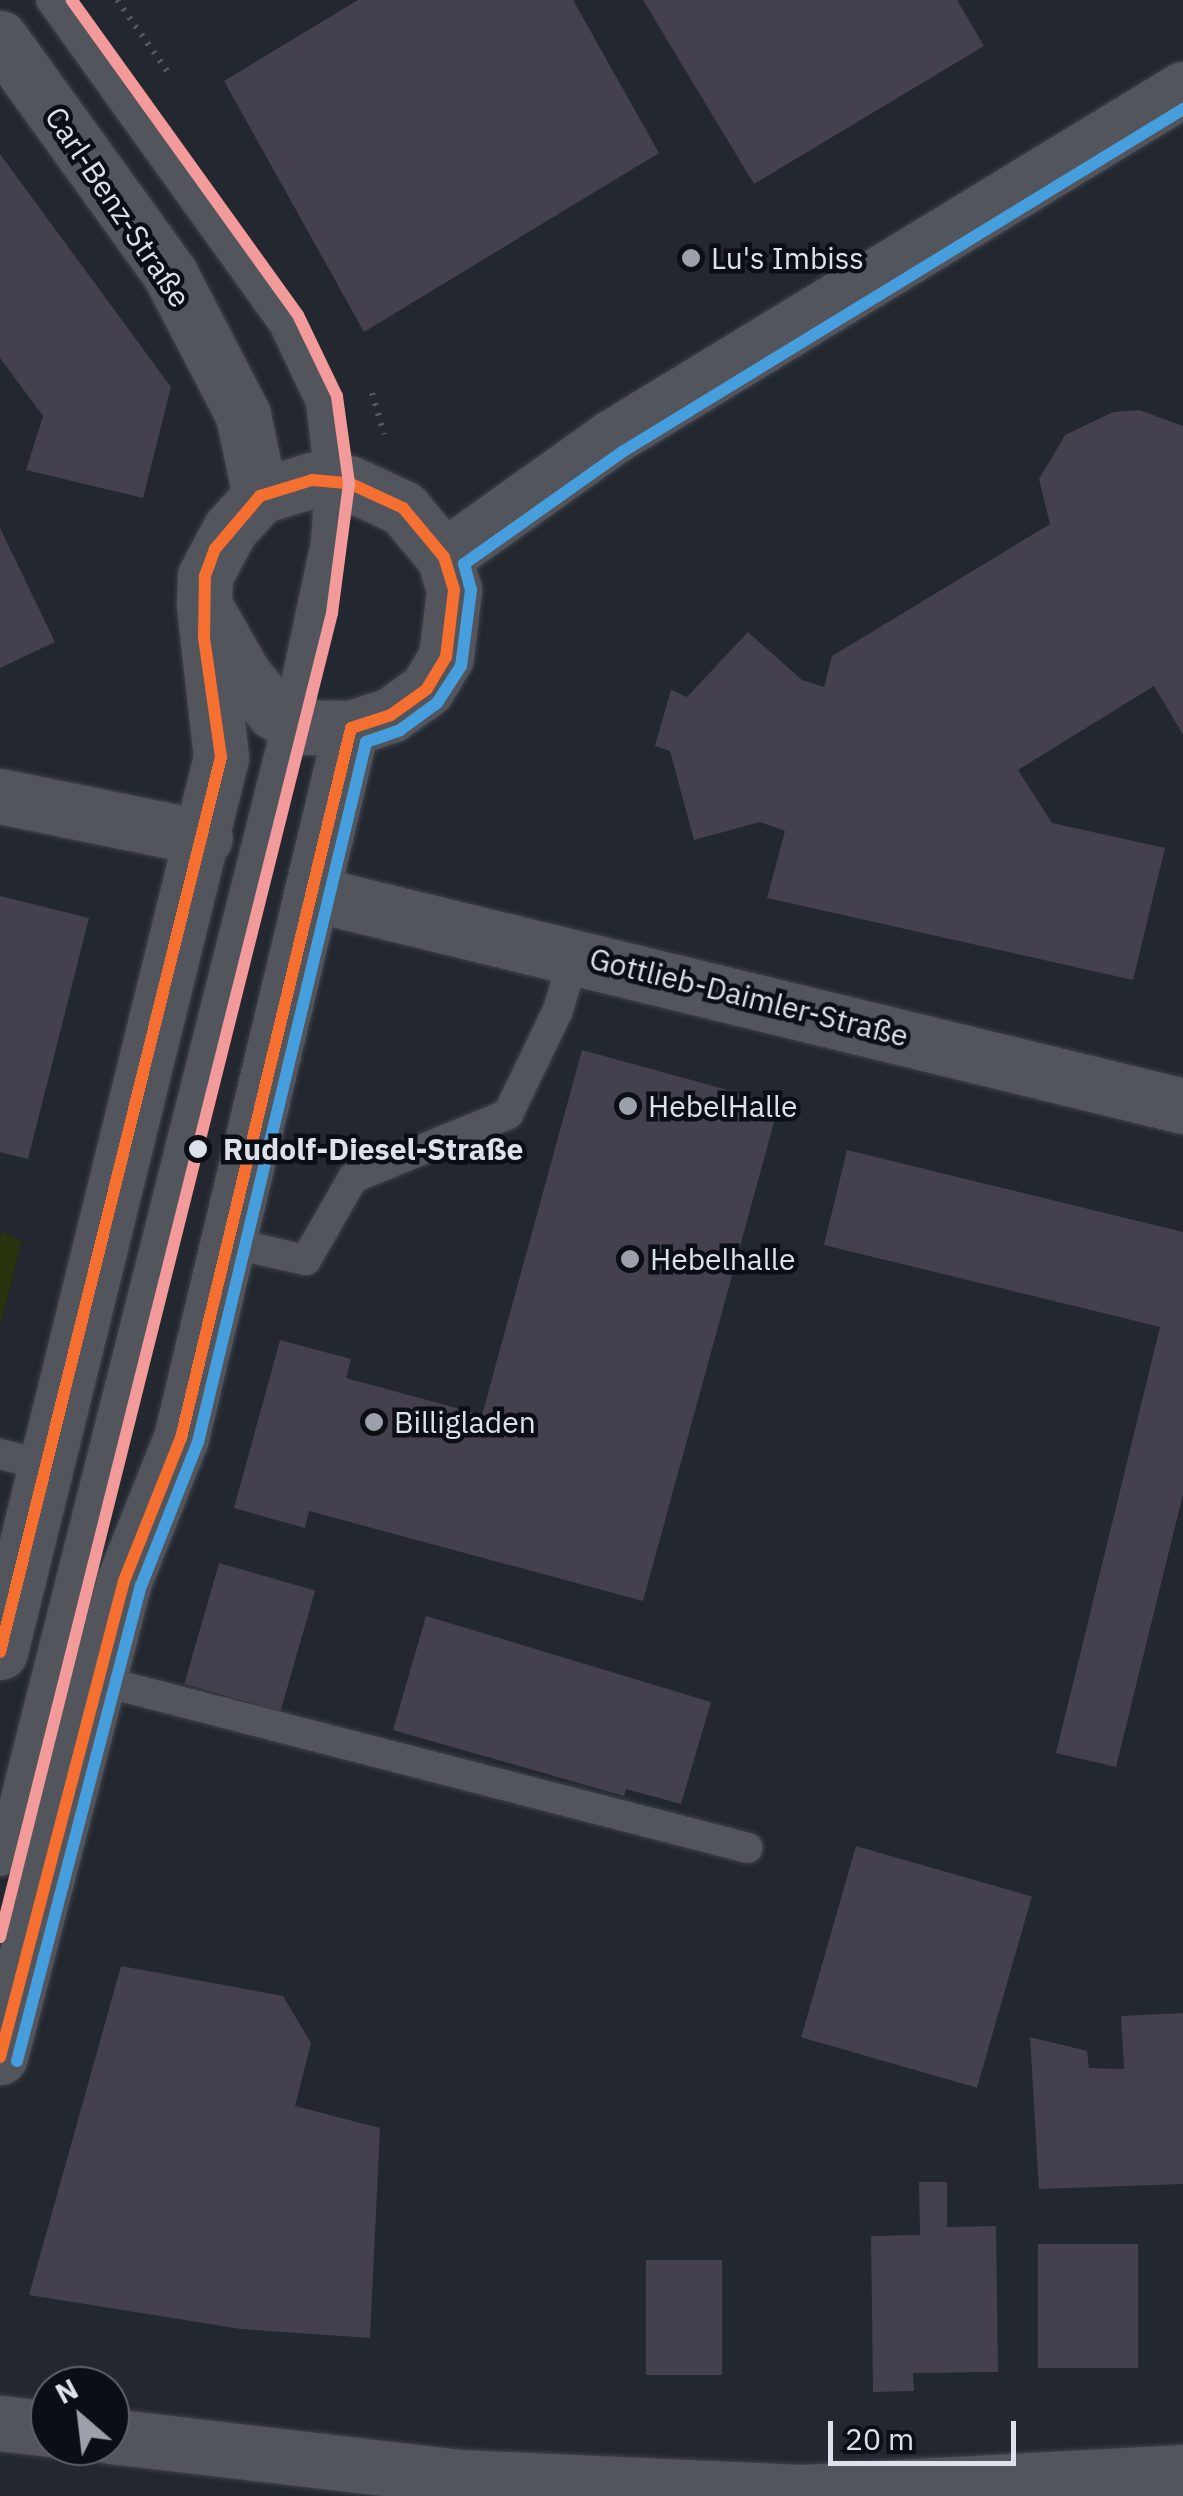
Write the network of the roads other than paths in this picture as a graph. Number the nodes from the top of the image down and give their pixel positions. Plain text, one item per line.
1 (51, 0) edge
2 (0, 38) edge
3 (1183, 89) edge
4 (330, 481) junction
5 (260, 496) junction
6 (444, 557) junction
7 (204, 605) junction
8 (288, 721) junction
9 (351, 728) junction
10 (0, 796) edge
11 (205, 838) junction
12 (314, 894) junction
13 (575, 954) junction
14 (1183, 1106) edge
15 (226, 1242) junction
16 (25, 1460) edge
17 (0, 1652) edge
18 (97, 1680) junction
19 (748, 1848) dead end
20 (0, 1861) edge
21 (0, 2057) edge
22 (0, 2423) edge
23 (30, 2427) edge
24 (130, 2438) edge
25 (1183, 2472) edge

1 - 4 lane
2 - 5 street, Carl-Benz-Straße
3 - 6 street
4 - 5 street
4 - 6 street
4 - 8 lane
5 - 7 street
6 - 9 street
7 - 8 street
7 - 11 street
8 - 9 street
8 - 20 lane
9 - 12 street
10 - 11 street
11 - 16 street
12 - 13 street, Gottlieb-Daimler-Straße
12 - 15 street
13 - 14 street, Gottlieb-Daimler-Straße
13 - 15 lane
15 - 18 street
16 - 17 street
18 - 19 lane
18 - 21 street
22 - 23 street
24 - 25 street

